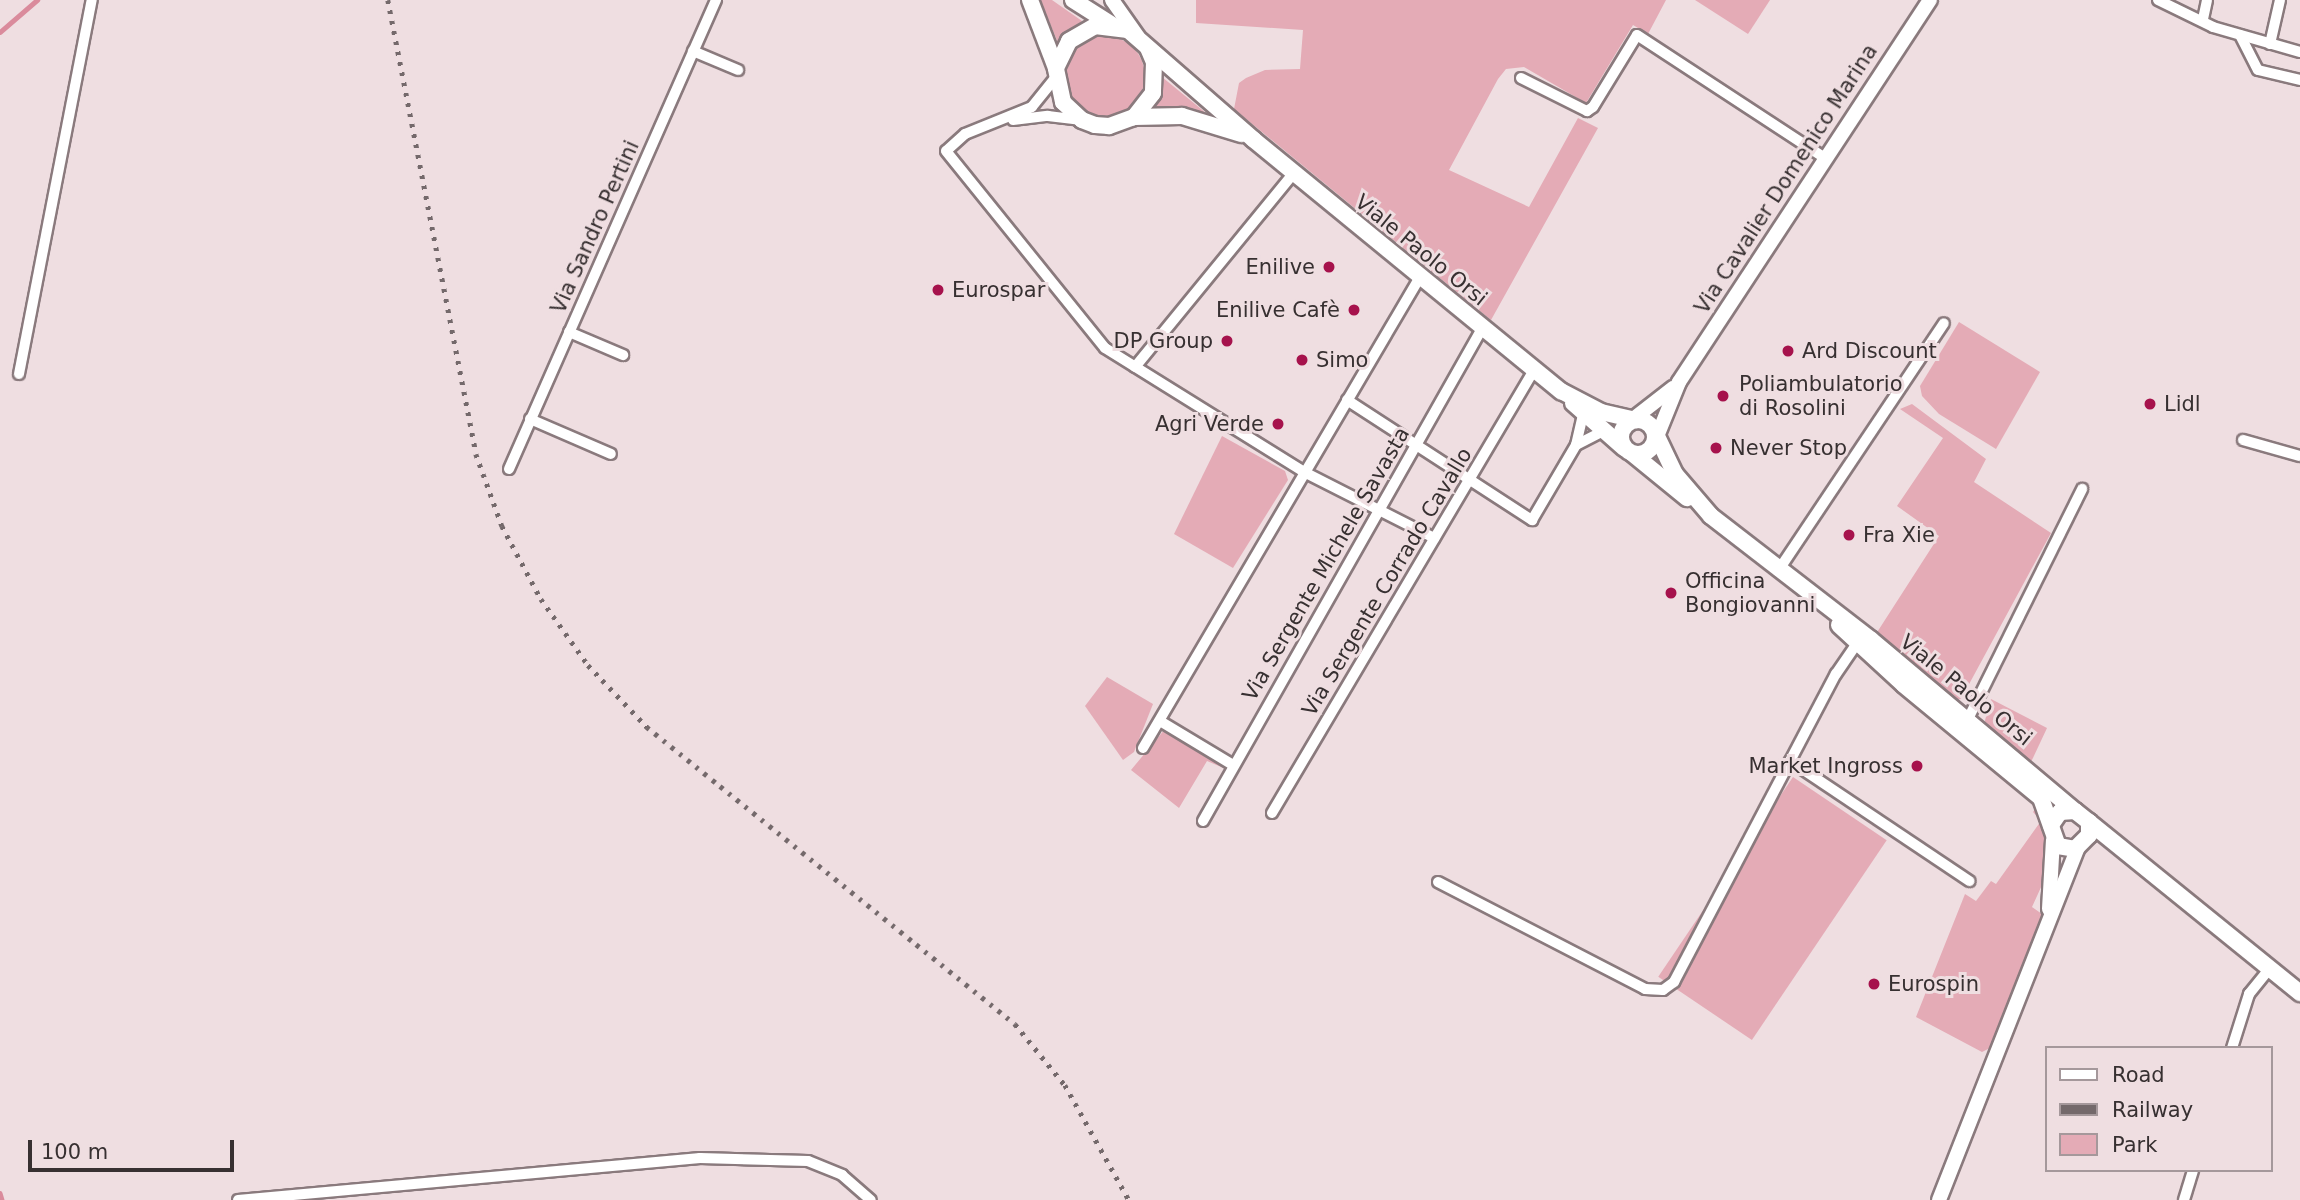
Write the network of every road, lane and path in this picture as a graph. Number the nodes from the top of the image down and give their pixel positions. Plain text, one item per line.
1 (92, 0) edge
2 (716, 0) edge
3 (1030, 0) edge
4 (1073, 0) edge
5 (1110, 0) edge
6 (1930, 0) edge
7 (2158, 0) edge
8 (2207, 0) edge
9 (2280, 0) edge
10 (2203, 19) junction
11 (1097, 22) junction
12 (2240, 35) junction
13 (1144, 43) junction
14 (2270, 44) junction
15 (693, 51) junction
16 (2300, 52) edge
17 (738, 69) dead end
18 (1056, 73) junction
19 (1521, 78) dead end
20 (2300, 80) edge
21 (1134, 117) junction
22 (1082, 120) junction
23 (1000, 123) junction
24 (1254, 140) junction
25 (1825, 158) junction
26 (1294, 173) junction
27 (1420, 277) junction
28 (1944, 323) dead end
29 (1483, 327) junction
30 (569, 332) junction
31 (623, 355) dead end
32 (1135, 367) junction
33 (1534, 370) junction
34 (19, 374) dead end
35 (1679, 382) junction
36 (1562, 391) junction
37 (1347, 400) junction
38 (1583, 414) junction
39 (530, 419) junction
40 (1632, 421) junction
41 (1603, 431) junction
42 (1657, 434) junction
43 (2243, 440) dead end
44 (1417, 444) junction
45 (1576, 445) junction
46 (1630, 452) junction
47 (611, 454) dead end
48 (2300, 456) edge
49 (509, 469) dead end
50 (1306, 473) junction
51 (1470, 479) junction
52 (2082, 489) dead end
53 (1379, 509) junction
54 (1703, 509) junction
55 (1434, 538) junction
56 (1778, 571) junction
57 (1860, 639) junction
58 (1904, 685) junction
59 (1968, 719) junction
60 (1160, 721) junction
61 (1143, 748) dead end
62 (1790, 761) junction
63 (1233, 765) junction
64 (2025, 785) junction
65 (2076, 810) junction
66 (1272, 813) dead end
67 (1203, 821) dead end
68 (2089, 822) junction
69 (2052, 833) junction
70 (2080, 847) junction
71 (2141, 863) junction
72 (1438, 881) dead end
73 (1969, 881) dead end
74 (2049, 918) junction
75 (2270, 968) junction
76 (2300, 993) edge
77 (2233, 1046) edge
78 (2192, 1172) edge
79 (868, 1198) edge
80 (238, 1200) edge
81 (1940, 1200) edge
82 (2184, 1200) edge

1 - 34 street
2 - 15 street, Via Sandro Pertini
3 - 18 main road
4 - 11 main road
5 - 11 street
5 - 13 street
6 - 25 street, Via Cavalier Domenico Marina
7 - 10 street
8 - 10 street
9 - 14 street
10 - 12 street
11 - 13 main road
11 - 18 main road
12 - 14 street
12 - 20 street
13 - 21 main road
13 - 24 main road
14 - 16 street
15 - 17 street
15 - 30 street, Via Sandro Pertini
18 - 22 main road
18 - 23 street
19 - 25 street
21 - 22 main road
21 - 24 main road
22 - 23 street
23 - 32 street
24 - 26 main road, Viale Paolo Orsi
25 - 35 street, Via Cavalier Domenico Marina
26 - 27 main road, Viale Paolo Orsi
26 - 32 street
27 - 29 main road, Viale Paolo Orsi
27 - 37 street
28 - 56 street
29 - 33 main road, Viale Paolo Orsi
29 - 44 street, Via Sergente Michele Savasta
30 - 31 street
30 - 39 street, Via Sandro Pertini
32 - 50 street
33 - 36 main road, Viale Paolo Orsi
33 - 51 street, Via Sergente Corrado Cavallo
35 - 40 street
35 - 42 street
36 - 38 main road
36 - 40 main road
37 - 44 street
37 - 50 street
38 - 41 main road
38 - 45 street
39 - 47 street
39 - 49 street, Via Sandro Pertini
40 - 42 main road
40 - 46 main road
41 - 45 street
41 - 46 main road
42 - 46 main road
42 - 54 main road
43 - 48 street
44 - 51 street
44 - 53 street, Via Sergente Michele Savasta
45 - 51 street
46 - 54 main road
50 - 53 street
50 - 60 street
51 - 55 street, Via Sergente Corrado Cavallo
52 - 59 street
53 - 55 street
53 - 63 street, Via Sergente Michele Savasta
54 - 56 main road, Viale Paolo Orsi
55 - 66 street, Via Sergente Corrado Cavallo
56 - 57 main road, Viale Paolo Orsi
57 - 58 main road, Viale Paolo Orsi
57 - 59 main road, Viale Paolo Orsi
57 - 62 street
58 - 59 street
58 - 64 main road, Viale Paolo Orsi
59 - 64 street
59 - 65 main road, Viale Paolo Orsi
60 - 61 street
60 - 63 street
62 - 72 street
62 - 73 street
63 - 67 street, Via Sergente Michele Savasta
64 - 69 main road, Viale Paolo Orsi
65 - 68 main road
65 - 69 main road
68 - 70 main road
68 - 71 main road
69 - 70 main road
69 - 74 street
70 - 71 main road
70 - 74 street
71 - 75 main road
74 - 81 street
75 - 76 main road
75 - 77 street
78 - 82 street
79 - 80 street

